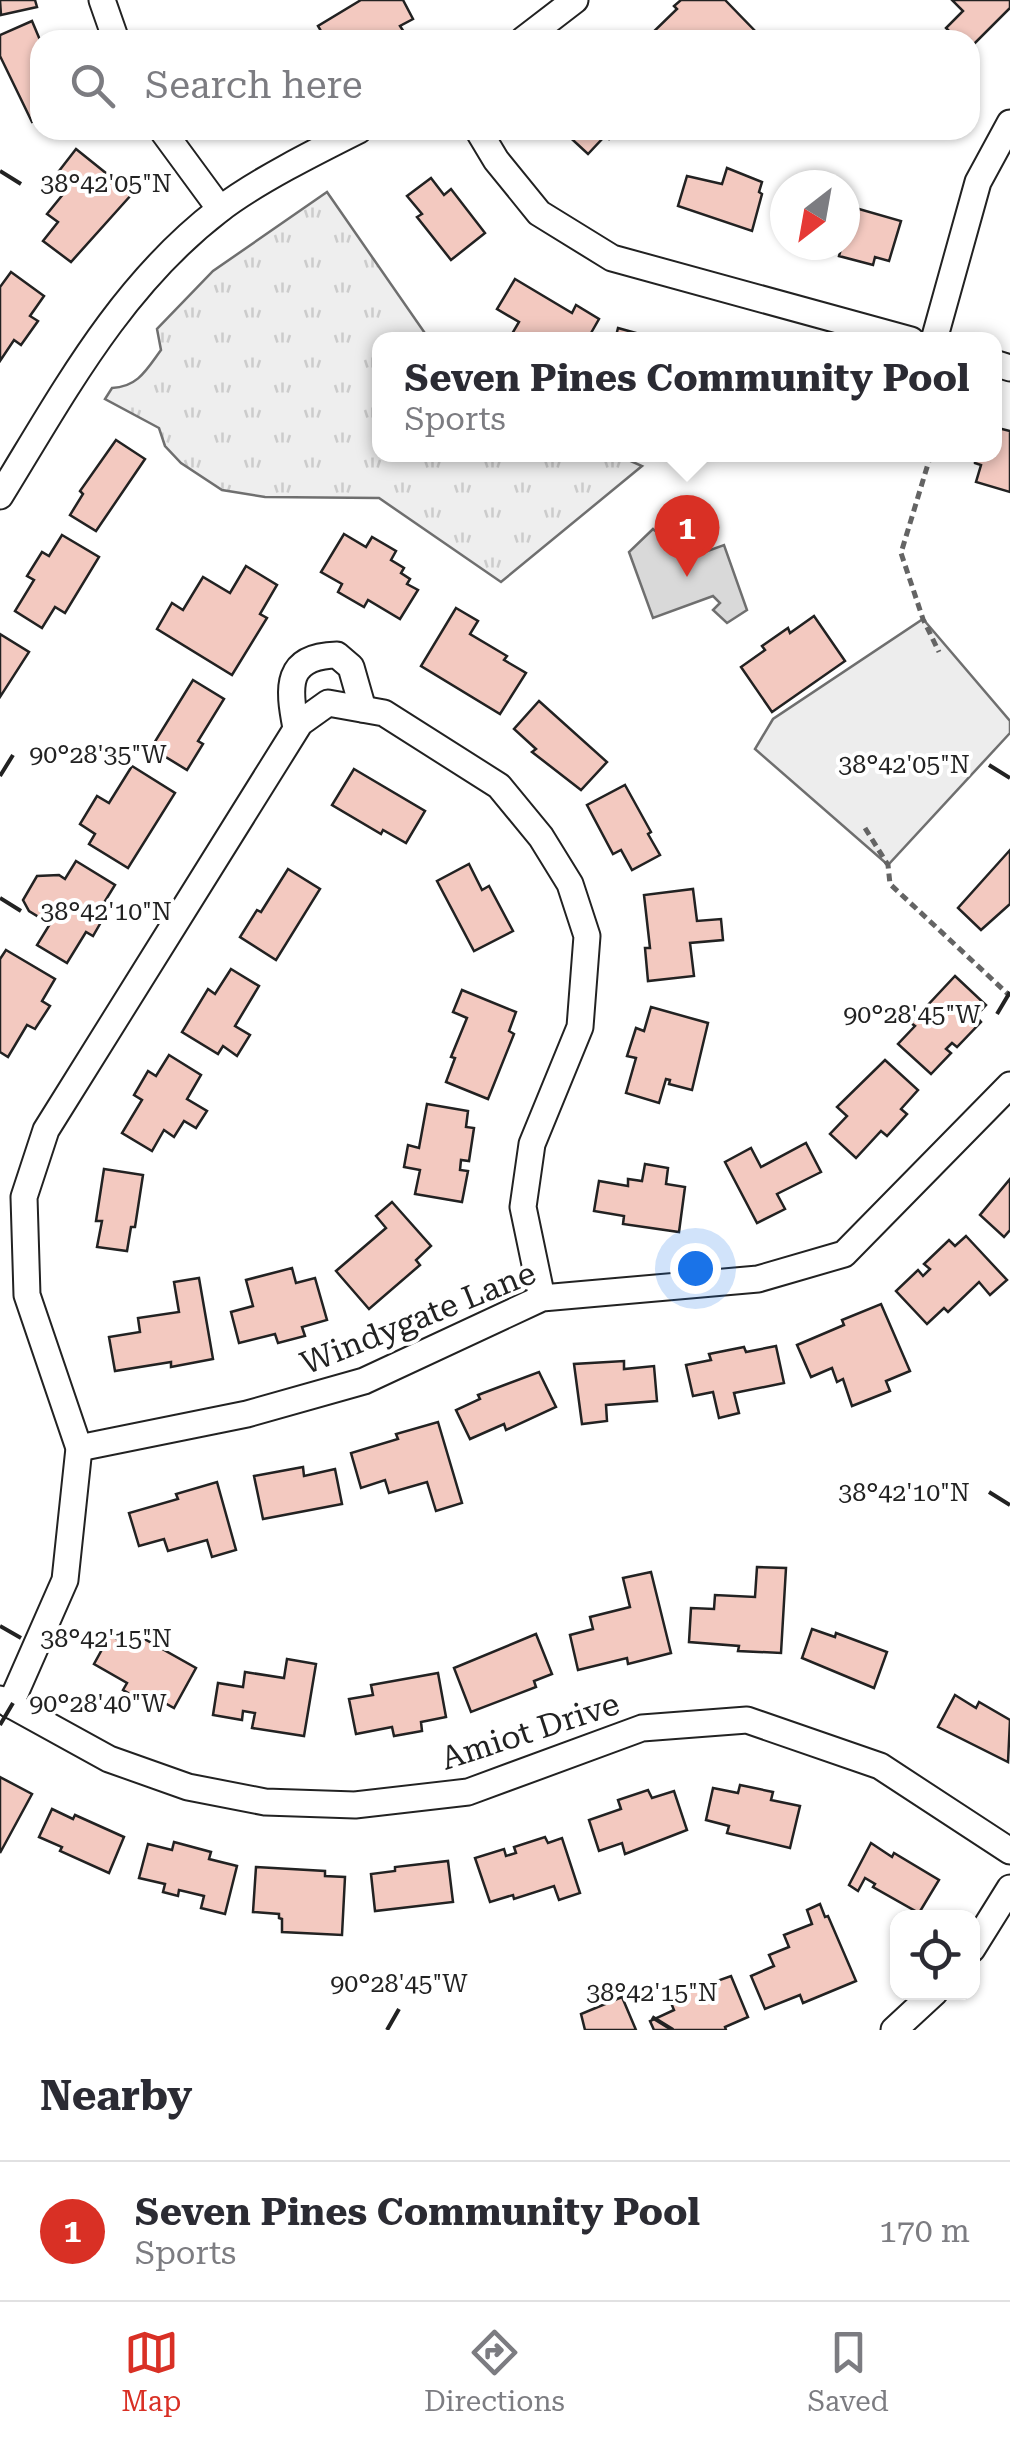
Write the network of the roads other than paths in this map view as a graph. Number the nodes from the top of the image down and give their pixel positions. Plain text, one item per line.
1 (102, 0) edge
2 (575, 0) edge
3 (112, 30) edge
4 (536, 30) edge
5 (1010, 123) edge
6 (169, 140) edge
7 (342, 140) edge
8 (484, 140) edge
9 (220, 209) junction
10 (881, 332) edge
11 (936, 332) edge
12 (0, 496) edge
13 (363, 709) junction
14 (296, 728) junction
15 (1010, 1085) edge
16 (542, 1298) junction
17 (79, 1448) junction
18 (5, 1702) edge
19 (1010, 1851) edge
20 (1010, 1888) edge
21 (980, 1937) edge
22 (926, 2000) edge
23 (894, 2030) edge

1 - 3 street
2 - 4 street
5 - 11 street
6 - 9 street
7 - 9 street
8 - 10 street
9 - 12 street
13 - 14 street
13 - 14 street
13 - 16 street
14 - 17 street
15 - 16 street, Windygate Lane
16 - 17 street, Windygate Lane
17 - 18 street
18 - 19 street, Amiot Drive
20 - 21 street
22 - 23 street

